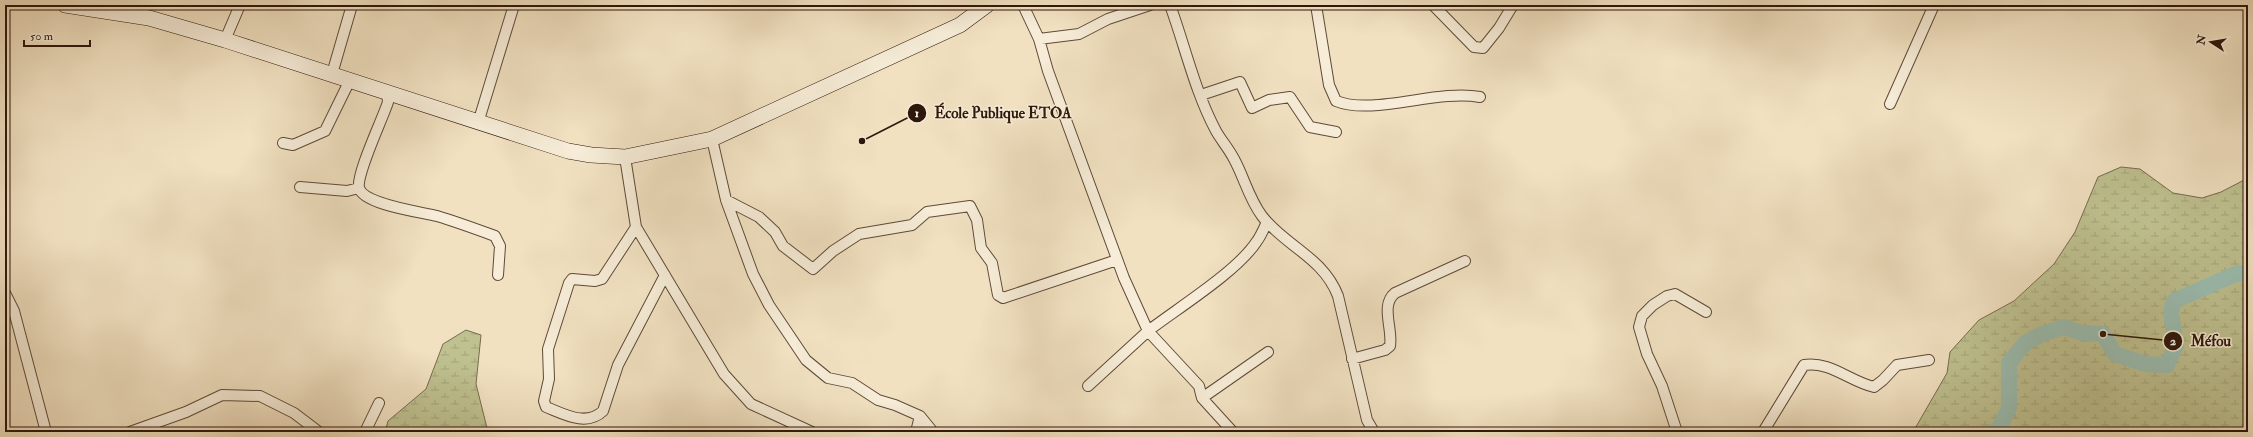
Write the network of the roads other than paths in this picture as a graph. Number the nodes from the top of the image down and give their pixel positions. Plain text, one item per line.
1 (65, 5) edge
2 (240, 5) edge
3 (352, 5) edge
4 (514, 5) edge
5 (987, 5) edge
6 (1023, 5) edge
7 (1150, 5) edge
8 (1170, 5) edge
9 (1316, 5) edge
10 (1433, 5) edge
11 (1513, 5) edge
12 (1934, 5) edge
13 (1039, 39) junction
14 (225, 40) junction
15 (332, 74) junction
16 (350, 80) junction
17 (387, 93) junction
18 (1200, 95) junction
19 (1480, 97) dead end
20 (1890, 104) dead end
21 (478, 124) junction
22 (1336, 132) dead end
23 (712, 139) junction
24 (283, 143) dead end
25 (625, 157) junction
26 (300, 186) dead end
27 (359, 188) junction
28 (726, 200) junction
29 (1267, 222) junction
30 (636, 226) junction
31 (1117, 260) junction
32 (1465, 261) dead end
33 (498, 275) dead end
34 (665, 275) junction
35 (5, 292) edge
36 (1706, 312) dead end
37 (10, 313) edge
38 (1148, 331) junction
39 (1268, 352) dead end
40 (1352, 359) junction
41 (1929, 360) dead end
42 (1088, 386) dead end
43 (1202, 398) junction
44 (379, 403) dead end
45 (920, 416) junction
46 (46, 432) edge
47 (130, 432) edge
48 (318, 432) edge
49 (365, 432) edge
50 (812, 432) edge
51 (916, 432) edge
52 (933, 432) edge
53 (1233, 432) edge
54 (1374, 432) edge
55 (1677, 432) edge
56 (1763, 432) edge

1 - 14 street
2 - 14 street
3 - 15 street
4 - 21 street
5 - 23 street
6 - 13 street
7 - 13 street
8 - 18 street
9 - 19 street
10 - 11 street
12 - 20 street
13 - 31 street
14 - 15 street
15 - 16 street
16 - 17 street
16 - 24 street
17 - 21 street
17 - 27 street
18 - 22 street
18 - 29 street
21 - 25 street
23 - 25 street
23 - 28 street
25 - 30 street
26 - 27 street
27 - 33 street
28 - 31 street
28 - 45 street
29 - 38 street
29 - 40 street
30 - 34 street
30 - 34 street
31 - 38 street
32 - 40 street
34 - 50 street
35 - 37 street
36 - 55 street
37 - 46 street
38 - 42 street
38 - 43 street
39 - 43 street
40 - 54 street
41 - 56 street
43 - 53 street
44 - 49 street
45 - 51 street
45 - 52 street
47 - 48 street

